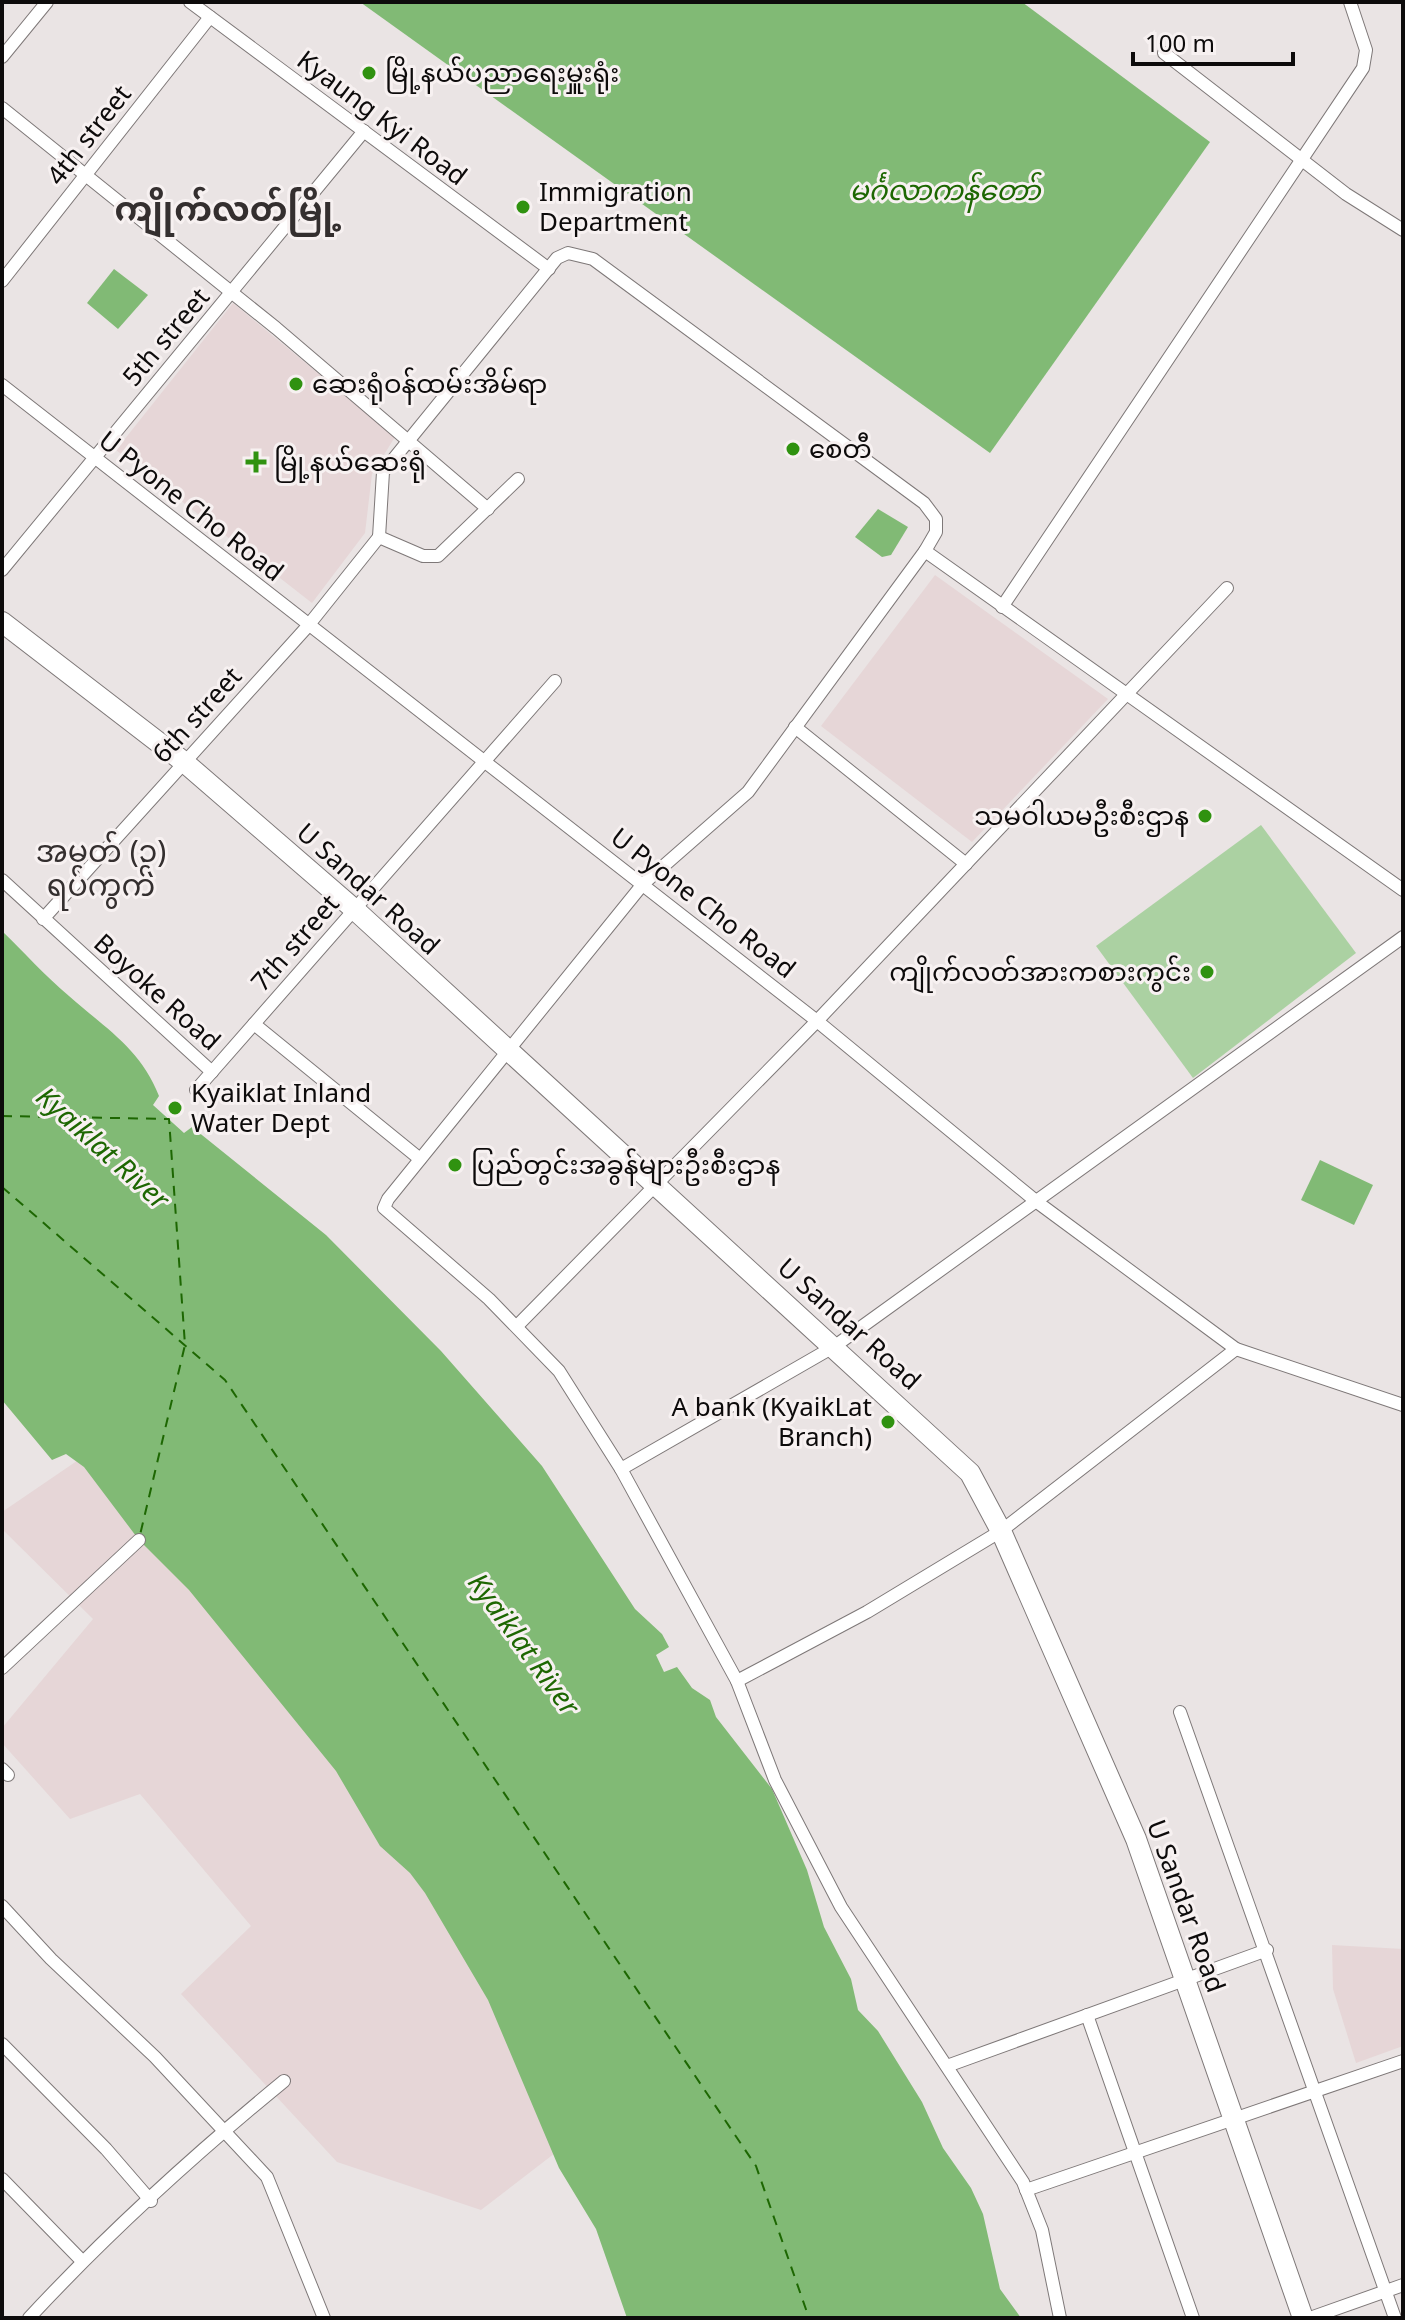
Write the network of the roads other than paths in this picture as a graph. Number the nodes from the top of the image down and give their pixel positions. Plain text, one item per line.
1 (47, 2) edge
2 (190, 2) edge
3 (1350, 2) edge
4 (210, 17) junction
5 (1164, 53) dead end
6 (2, 57) edge
7 (2, 108) edge
8 (364, 131) junction
9 (1302, 160) junction
10 (85, 176) junction
11 (1403, 230) edge
12 (549, 269) junction
13 (2, 281) edge
14 (230, 294) junction
15 (2, 385) edge
16 (407, 439) junction
17 (95, 458) junction
18 (518, 479) dead end
19 (488, 509) junction
20 (379, 537) junction
21 (925, 551) junction
22 (2, 570) edge
23 (1227, 588) dead end
24 (1002, 607) junction
25 (2, 622) edge
26 (307, 627) junction
27 (555, 681) dead end
28 (1127, 697) junction
29 (795, 727) junction
30 (184, 762) junction
31 (483, 762) junction
32 (966, 864) junction
33 (2, 880) edge
34 (643, 884) junction
35 (1403, 890) edge
36 (354, 909) junction
37 (43, 919) junction
38 (1403, 937) edge
39 (817, 1021) junction
40 (254, 1024) junction
41 (509, 1050) junction
42 (212, 1072) junction
43 (196, 1090) dead end
44 (420, 1159) junction
45 (655, 1183) junction
46 (1037, 1202) junction
47 (517, 1326) junction
48 (835, 1346) junction
49 (1236, 1349) junction
50 (1403, 1405) edge
51 (621, 1469) junction
52 (1001, 1531) junction
53 (139, 1540) dead end
54 (2, 1668) edge
55 (737, 1681) junction
56 (1180, 1712) dead end
57 (2, 1906) edge
58 (1267, 1950) junction
59 (1184, 1978) junction
60 (1087, 2015) junction
61 (2, 2044) edge
62 (1400, 2062) edge
63 (947, 2066) junction
64 (1403, 2077) edge
65 (284, 2081) dead end
66 (1314, 2091) junction
67 (1233, 2117) junction
68 (224, 2130) junction
69 (1136, 2151) junction
70 (2, 2179) edge
71 (1026, 2190) junction
72 (151, 2201) junction
73 (82, 2261) junction
74 (1403, 2285) edge
75 (1386, 2292) junction
76 (29, 2318) edge
77 (324, 2318) edge
78 (1060, 2318) edge
79 (1193, 2318) edge
80 (1303, 2318) edge
81 (1310, 2318) edge
82 (1395, 2318) edge

1 - 6 street
2 - 4 street, Kyaung Kyi Road
3 - 9 street
4 - 8 street, Kyaung Kyi Road
4 - 10 street, 4th street
5 - 9 street
7 - 10 street
8 - 12 street, Kyaung Kyi Road
8 - 14 street, 5th street
9 - 11 street
9 - 24 street
10 - 13 street, 4th street
10 - 14 street
12 - 16 street
12 - 21 street
14 - 16 street
14 - 17 street, 5th street
15 - 17 street, U Pyone Cho Road
16 - 19 street
16 - 20 street
17 - 22 street, 5th street
17 - 26 street, U Pyone Cho Road
18 - 19 street
19 - 20 street
20 - 26 street, 6th street
21 - 24 street
21 - 29 street
23 - 28 street
24 - 28 street
25 - 30 main road, U Sandar Road
26 - 30 street, 6th street
26 - 31 street, U Pyone Cho Road
27 - 31 street, 7th street
28 - 32 street
28 - 35 street
29 - 32 street
29 - 34 street
30 - 36 main road, U Sandar Road
30 - 37 street, 6th street
31 - 34 street, U Pyone Cho Road
31 - 36 street, 7th street
32 - 39 street
33 - 37 street, Boyoke Road
34 - 39 street, U Pyone Cho Road
34 - 41 street
36 - 40 street, 7th street
36 - 41 main road, U Sandar Road
37 - 42 street, Boyoke Road
38 - 46 street
39 - 45 street
39 - 46 street, U Pyone Cho Road
40 - 42 street, 7th street
40 - 44 street, Boyoke Road
41 - 44 street
41 - 45 main road, U Sandar Road
42 - 43 street, 7th street
44 - 47 street
45 - 47 street
45 - 48 main road, U Sandar Road
46 - 48 street
46 - 49 street, U Pyone Cho Road
47 - 51 street
48 - 51 street
48 - 52 main road, U Sandar Road
49 - 50 street, U Pyone Cho Road
49 - 52 street
51 - 55 street
52 - 55 street
52 - 59 main road, U Sandar Road
53 - 54 street
55 - 63 street
56 - 58 street
57 - 68 street
58 - 59 street
58 - 66 street
59 - 60 street
59 - 67 main road, U Sandar Road
60 - 63 street
60 - 69 street
61 - 72 street
62 - 64 street
62 - 66 street
63 - 71 street
65 - 68 street
66 - 67 street
66 - 75 street
67 - 69 street
67 - 80 main road, U Sandar Road
68 - 72 street
68 - 77 street
69 - 71 street
69 - 79 street
70 - 73 street
71 - 78 street
72 - 73 street
73 - 76 street
74 - 75 street
75 - 81 street
75 - 82 street

